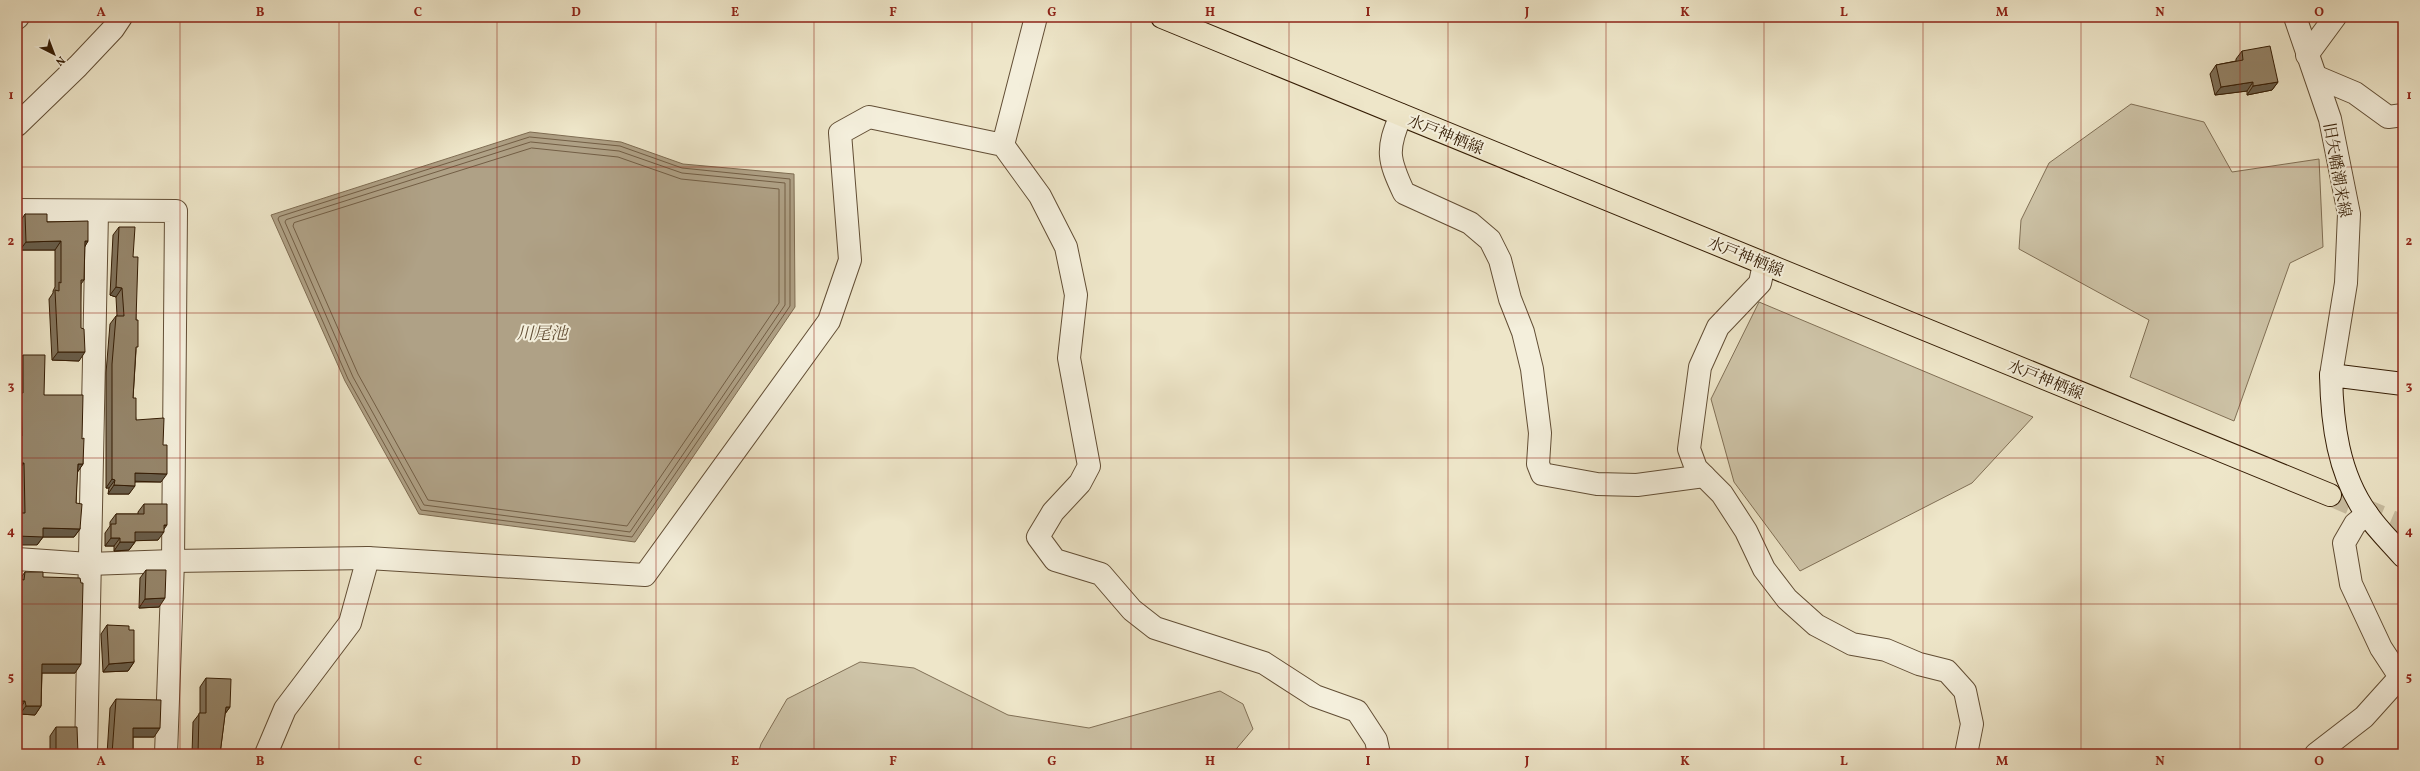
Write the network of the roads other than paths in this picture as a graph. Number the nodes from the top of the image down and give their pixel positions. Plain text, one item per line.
1 (121, 17) edge
2 (1036, 17) edge
3 (1162, 17) edge
4 (2295, 17) edge
5 (2335, 17) edge
6 (2307, 55) junction
7 (2317, 77) junction
8 (1401, 115) junction
9 (2403, 115) edge
10 (17, 125) edge
11 (1003, 145) junction
12 (17, 210) edge
13 (97, 212) junction
14 (1764, 264) junction
15 (2331, 375) junction
16 (2403, 384) edge
17 (1704, 476) junction
18 (2330, 495) tunnel mouth
19 (2367, 514) junction
20 (2403, 556) edge
21 (368, 558) junction
22 (17, 559) edge
23 (172, 560) junction
24 (89, 564) junction
25 (2401, 677) edge
26 (86, 754) edge
27 (166, 754) edge
28 (266, 754) edge
29 (1379, 754) edge
30 (1966, 754) edge
31 (2316, 754) edge

1 - 10 street
2 - 11 street
3 - 8 main road, 水戸神栖線
4 - 6 street, 旧矢幡潮来線
5 - 6 street
6 - 7 street, 旧矢幡潮来線
7 - 9 street
7 - 15 street, 旧矢幡潮来線
8 - 14 main road, 水戸神栖線
8 - 17 street
11 - 21 street
11 - 29 street
12 - 13 street
13 - 23 street
13 - 24 street
14 - 17 street
14 - 18 main road, 水戸神栖線
15 - 16 street
15 - 19 street, 旧矢幡潮来線
17 - 30 street
19 - 20 street, 旧矢幡潮来線
19 - 25 street
21 - 23 street
21 - 28 street
22 - 24 street
23 - 24 street
23 - 27 street
24 - 26 street
25 - 31 street

